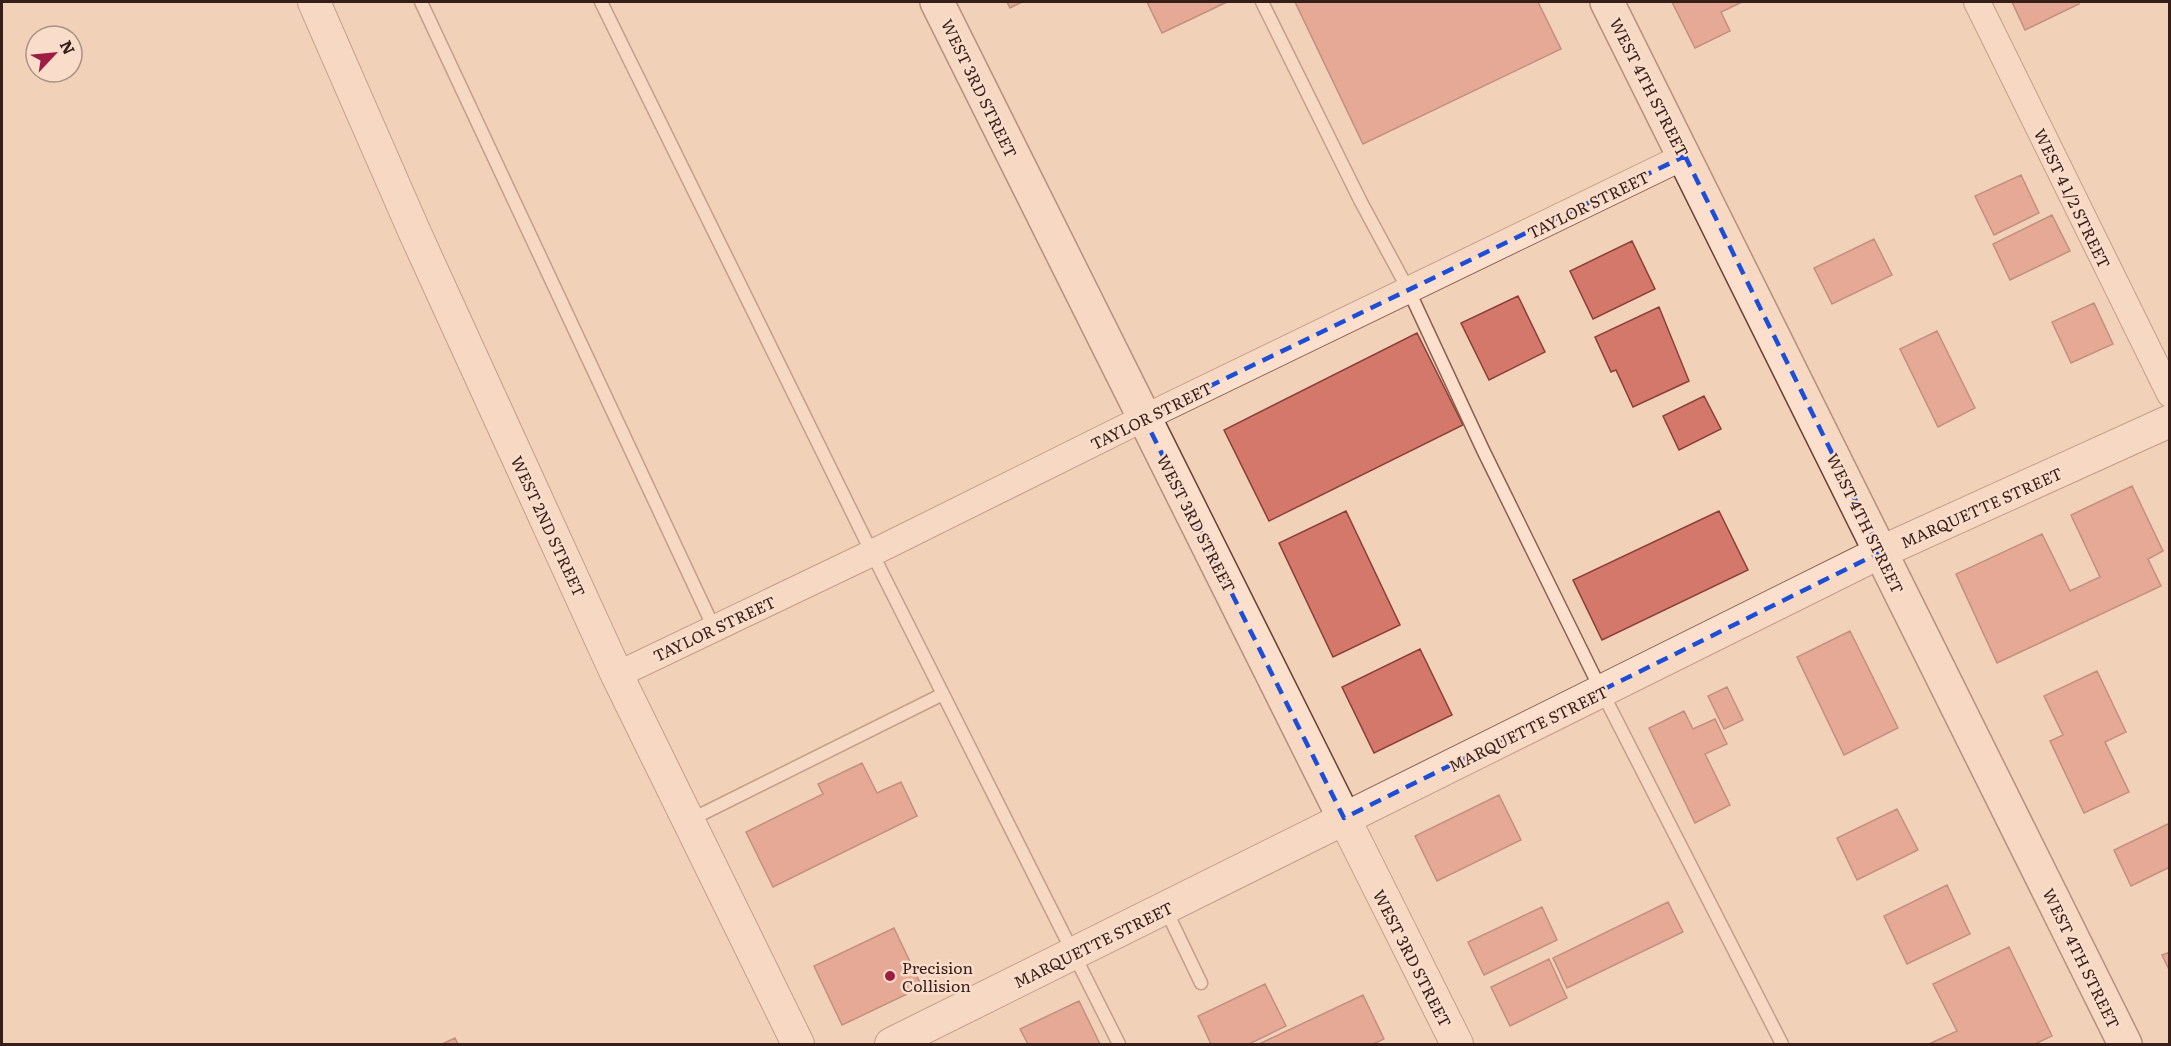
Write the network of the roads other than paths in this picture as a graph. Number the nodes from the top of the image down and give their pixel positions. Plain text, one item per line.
1 (314, 2) edge
2 (421, 2) edge
3 (601, 2) edge
4 (938, 2) edge
5 (1262, 2) edge
6 (1607, 2) edge
7 (1977, 2) edge
8 (1685, 156) junction
9 (1409, 291) junction
10 (2169, 394) edge
11 (1144, 418) junction
12 (2169, 421) edge
13 (1881, 552) junction
14 (872, 553) junction
15 (714, 628) junction
16 (616, 675) junction
17 (1602, 692) junction
18 (943, 694) junction
19 (1344, 818) junction
20 (688, 821) junction
21 (1164, 908) junction
22 (1073, 953) junction
23 (1201, 983) dead end
24 (798, 1044) edge
25 (891, 1044) edge
26 (1119, 1044) edge
27 (1457, 1044) edge
28 (1782, 1044) edge
29 (2125, 1044) edge

1 - 16 street, WEST 2ND STREET
2 - 15 lane
3 - 14 lane
4 - 11 main road, WEST 3RD STREET
5 - 9 lane
6 - 8 main road, WEST 4TH STREET
7 - 10 street, WEST 4 1/2 STREET
8 - 9 street, TAYLOR STREET
8 - 13 main road, WEST 4TH STREET
9 - 11 street, TAYLOR STREET
9 - 17 lane
11 - 14 street, TAYLOR STREET
11 - 19 main road, WEST 3RD STREET
12 - 13 street, MARQUETTE STREET
13 - 17 street, MARQUETTE STREET
13 - 29 main road, WEST 4TH STREET
14 - 15 street, TAYLOR STREET
14 - 18 lane
15 - 16 street, TAYLOR STREET
16 - 20 street, WEST 2ND STREET
17 - 19 street, MARQUETTE STREET
17 - 28 lane
18 - 20 lane
18 - 22 lane
19 - 21 street, MARQUETTE STREET
19 - 27 street, WEST 3RD STREET
20 - 24 street, WEST 2ND STREET
21 - 22 street, MARQUETTE STREET
21 - 23 lane
22 - 25 street, MARQUETTE STREET
22 - 26 lane

